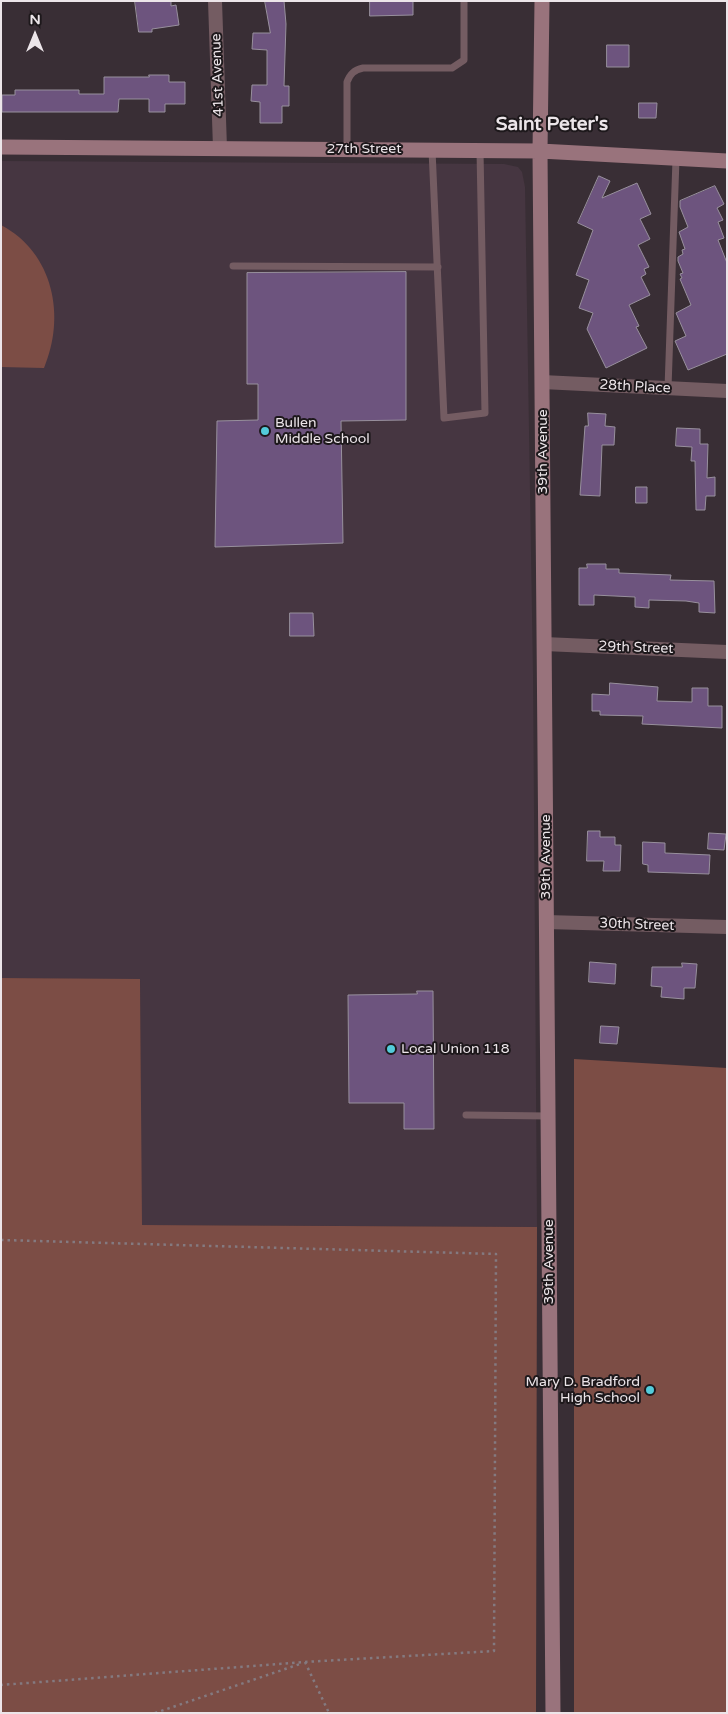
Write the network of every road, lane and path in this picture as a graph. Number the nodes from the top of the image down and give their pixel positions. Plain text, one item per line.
1 (215, 1) edge
2 (464, 1) edge
3 (542, 1) edge
4 (1, 147) edge
5 (220, 148) junction
6 (346, 149) junction
7 (432, 150) junction
8 (480, 151) junction
9 (540, 151) junction
10 (676, 158) junction
11 (727, 161) edge
12 (233, 266) dead end
13 (438, 267) junction
14 (542, 382) junction
15 (668, 388) junction
16 (727, 391) edge
17 (544, 644) junction
18 (727, 652) edge
19 (546, 922) junction
20 (727, 927) edge
21 (466, 1115) dead end
22 (548, 1116) junction
23 (1, 1240) edge
24 (305, 1662) junction
25 (1, 1685) edge
26 (155, 1713) edge
27 (329, 1713) edge
28 (553, 1713) edge

1 - 5 street, 41st Avenue
2 - 6 lane
3 - 9 street, 39th Avenue
4 - 5 street, 27th Street
5 - 6 street, 27th Street
6 - 7 street, 27th Street
7 - 8 street, 27th Street
7 - 13 lane
8 - 9 street, 27th Street
8 - 13 lane
9 - 10 street, 27th Street
9 - 14 street, 39th Avenue
10 - 11 street, 27th Street
10 - 15 lane
12 - 13 lane
14 - 15 street, 28th Place
14 - 17 street, 39th Avenue
15 - 16 street, 28th Place
17 - 18 street, 29th Street
17 - 19 street, 39th Avenue
19 - 20 street, 30th Street
19 - 22 street, 39th Avenue
21 - 22 lane
22 - 28 street, 39th Avenue
23 - 24 path
24 - 25 path
24 - 26 path
24 - 27 path

